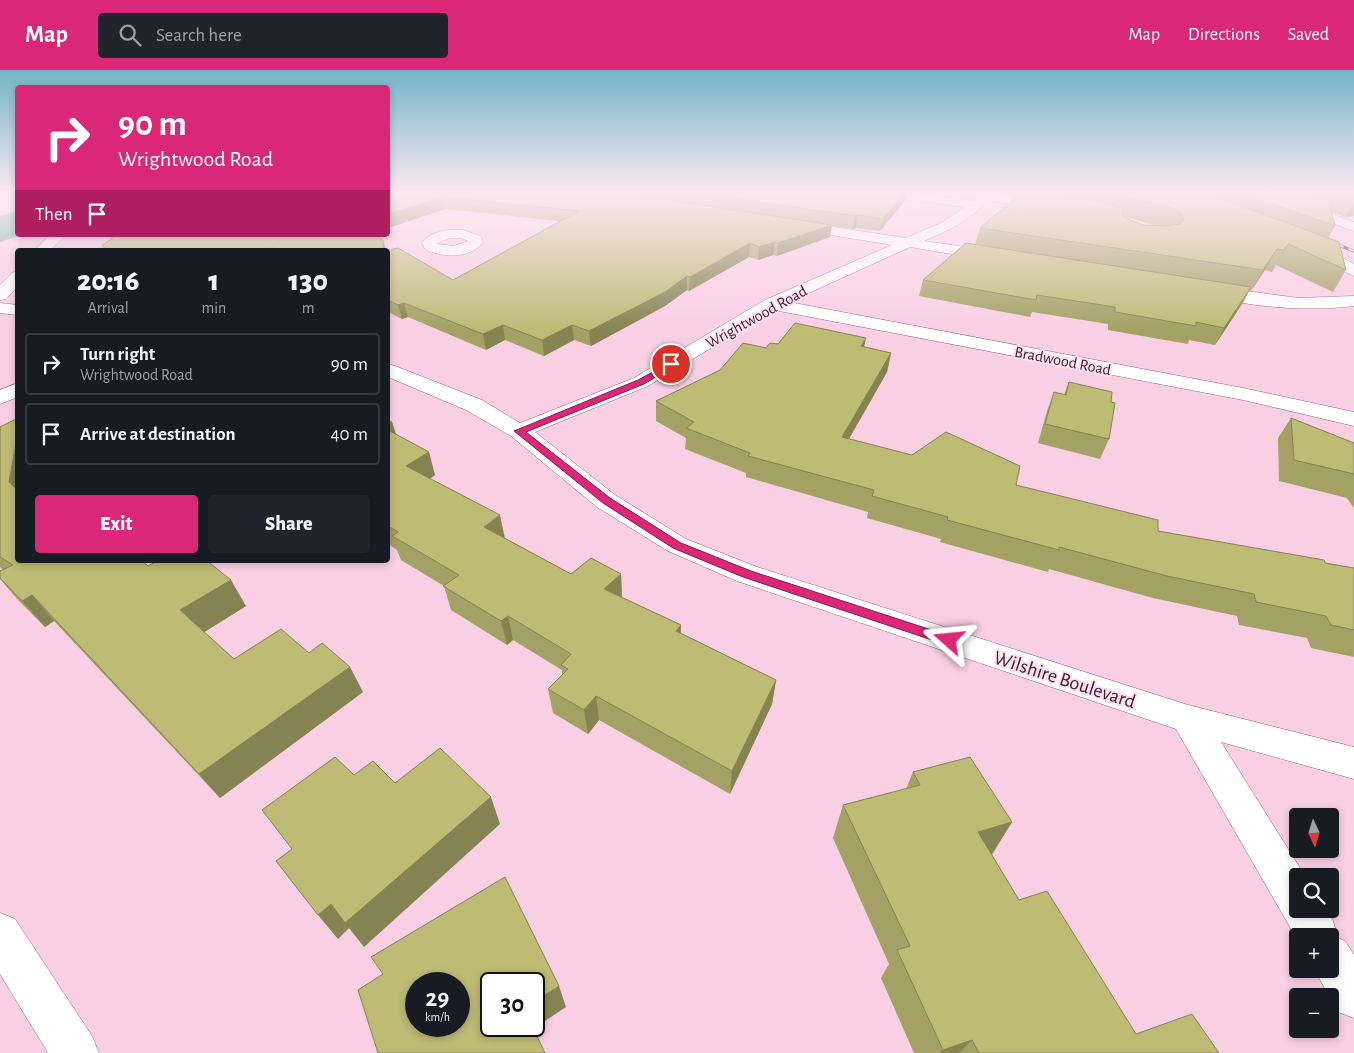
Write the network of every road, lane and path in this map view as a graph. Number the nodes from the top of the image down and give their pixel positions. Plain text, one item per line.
1 (56, 238) edge
2 (878, 238) edge
3 (921, 238) edge
4 (910, 243) junction
5 (1300, 245) edge
6 (432, 247) dead end
7 (44, 248) edge
8 (414, 252) dead end
9 (1007, 258) edge
10 (1354, 271) edge
11 (15, 279) edge
12 (1190, 288) edge
13 (0, 295) edge
14 (1354, 301) edge
15 (771, 304) junction
16 (0, 308) edge
17 (15, 310) edge
18 (390, 371) edge
19 (15, 390) edge
20 (0, 398) edge
21 (1354, 419) edge
22 (519, 431) junction
23 (1188, 719) junction
24 (1354, 763) edge
25 (1289, 887) edge
26 (0, 934) edge
27 (1339, 971) edge
28 (1354, 996) edge
29 (74, 1053) edge

1 - 7 street
2 - 4 street
3 - 4 street, Wrightwood Road
4 - 9 street
4 - 15 street, Wrightwood Road
5 - 10 street
6 - 8 street
11 - 13 street
12 - 14 street
15 - 21 street, Bradwood Road
15 - 22 street, Wrightwood Road
16 - 17 street
18 - 22 street, Wilshire Boulevard
19 - 20 street
22 - 23 street, Wilshire Boulevard
23 - 24 street, Wilshire Boulevard
23 - 25 street
26 - 29 street
27 - 28 street

